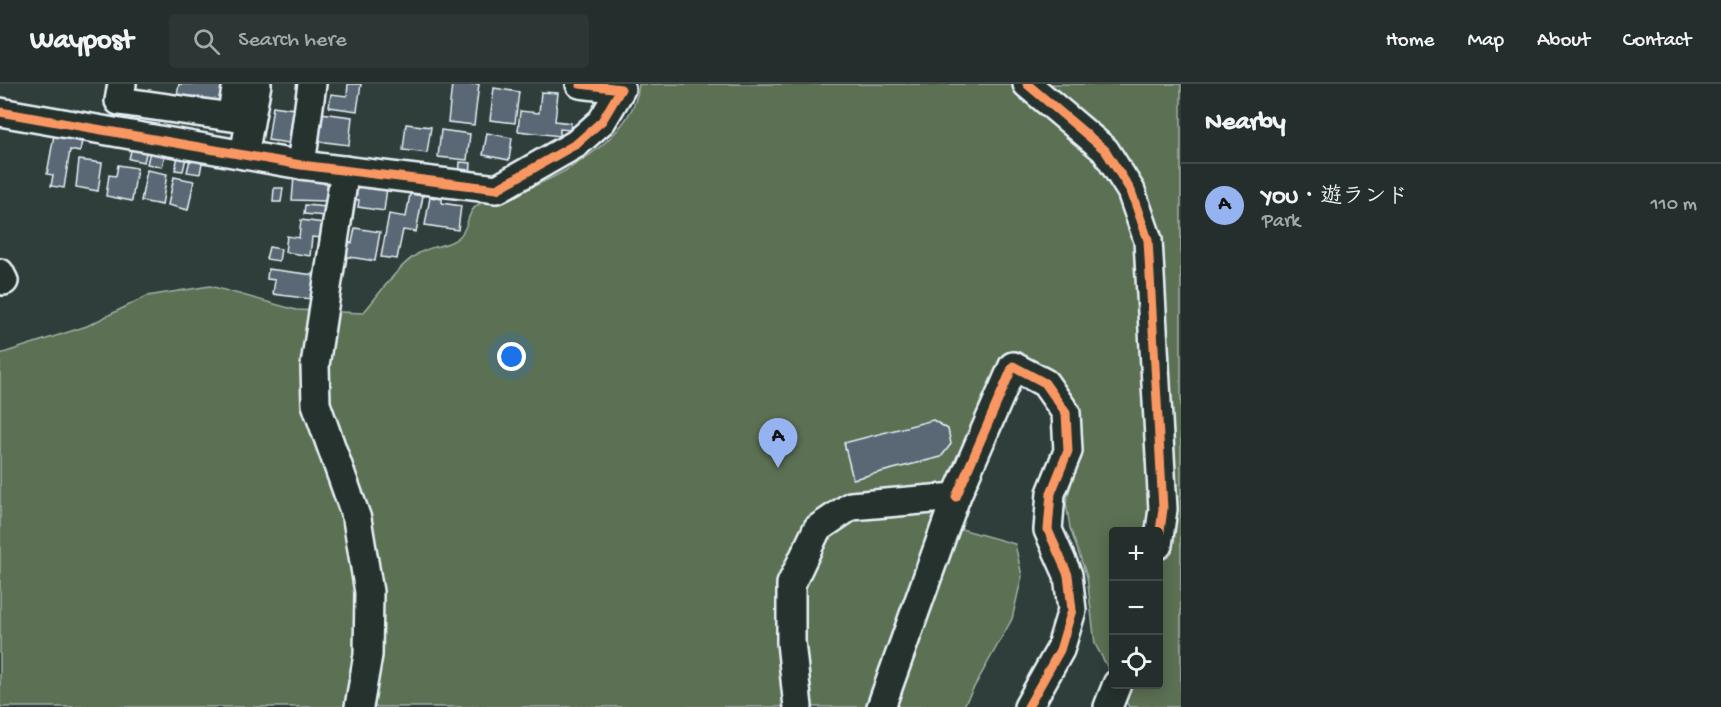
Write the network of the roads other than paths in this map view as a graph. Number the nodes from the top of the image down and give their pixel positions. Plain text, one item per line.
1 (122, 84) edge
2 (237, 84) edge
3 (257, 84) edge
4 (312, 84) edge
5 (580, 84) edge
6 (1027, 84) edge
7 (0, 112) edge
8 (244, 155) junction
9 (300, 165) junction
10 (345, 170) junction
11 (956, 497) junction
12 (1160, 527) edge
13 (1115, 689) edge
14 (359, 707) edge
15 (798, 707) edge
16 (881, 707) edge
17 (1028, 707) edge
18 (1108, 707) edge

1 - 2 street
3 - 8 street
4 - 9 street
5 - 10 street
6 - 12 street
7 - 8 street
8 - 9 street
9 - 10 street
10 - 14 street
11 - 15 street
11 - 16 street
11 - 17 street
13 - 18 street

